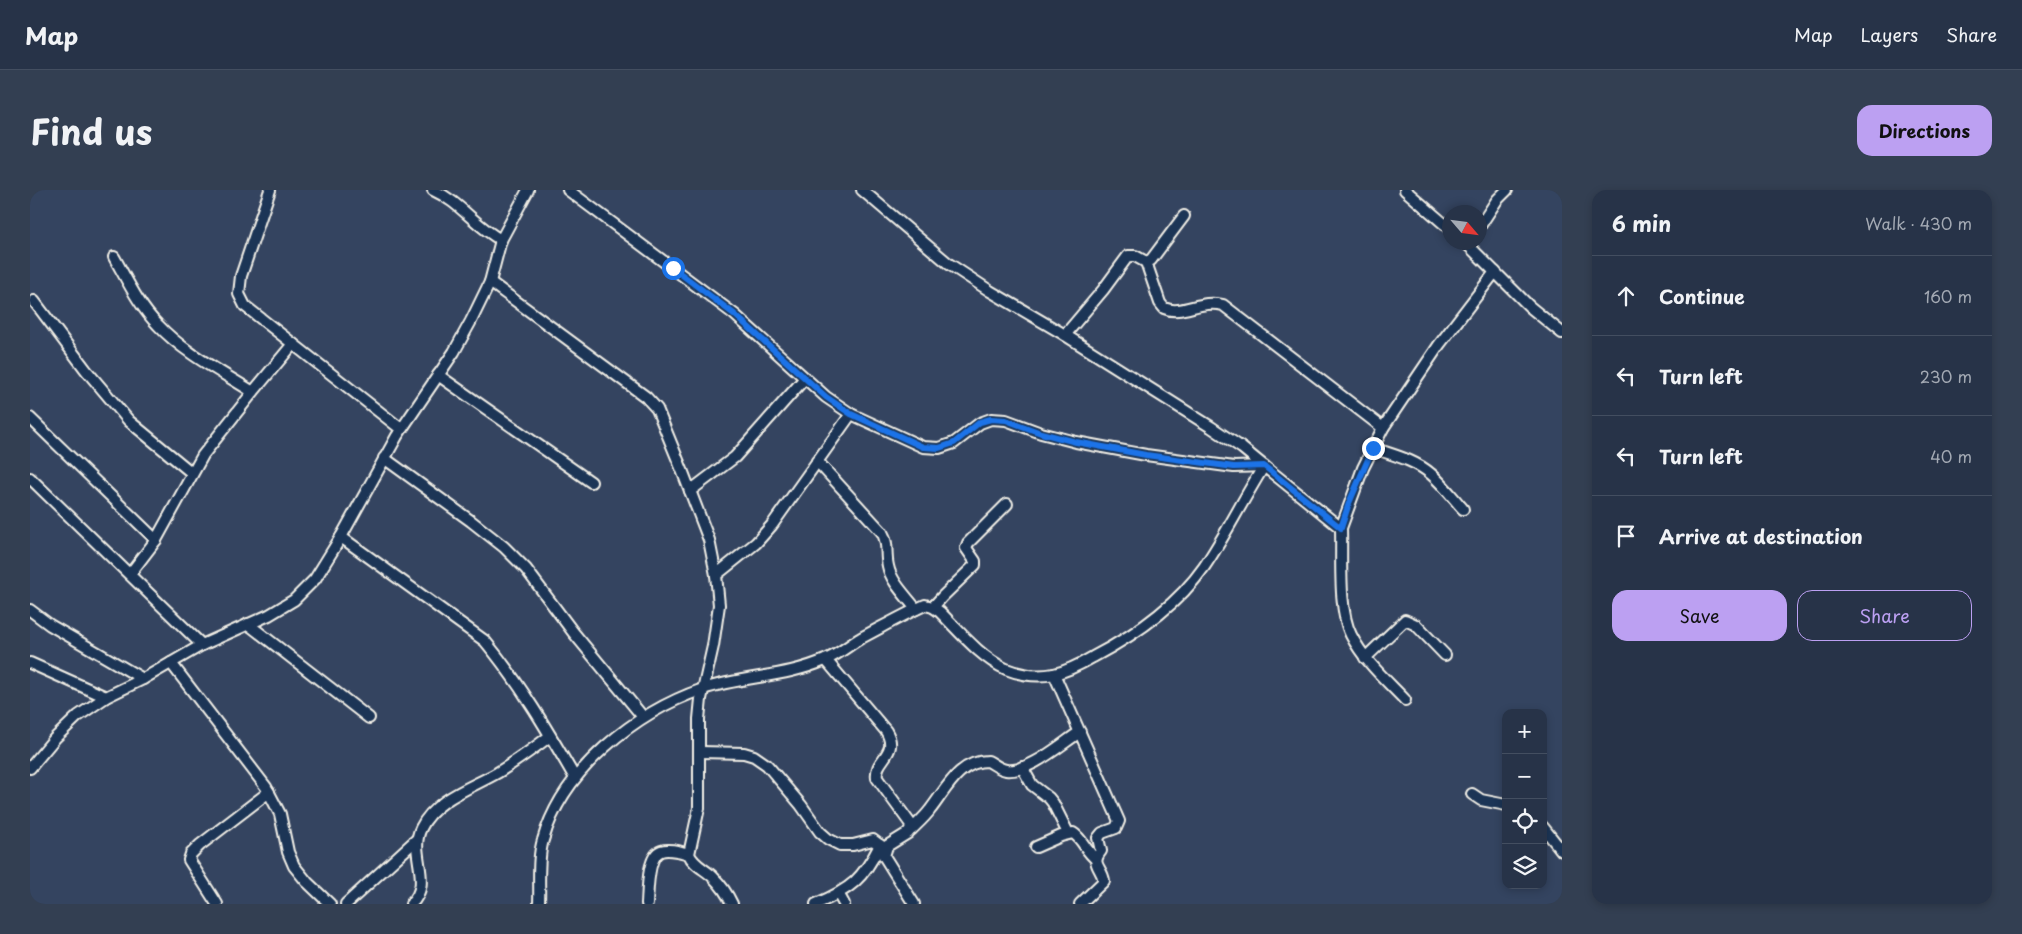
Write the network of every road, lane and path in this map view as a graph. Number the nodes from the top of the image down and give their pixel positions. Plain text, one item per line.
1 (270, 190) edge
2 (433, 190) edge
3 (528, 190) edge
4 (568, 190) edge
5 (862, 190) edge
6 (1405, 190) edge
7 (1507, 190) edge
8 (1487, 215) edge
9 (1184, 216) dead end
10 (1442, 222) edge
11 (502, 240) junction
12 (1475, 250) edge
13 (114, 257) dead end
14 (1146, 262) junction
15 (1495, 272) junction
16 (490, 282) junction
17 (34, 301) dead end
18 (1562, 333) edge
19 (1065, 335) junction
20 (293, 344) junction
21 (438, 376) junction
22 (806, 378) junction
23 (253, 392) junction
24 (851, 414) junction
25 (30, 418) edge
26 (1383, 428) junction
27 (401, 429) junction
28 (1373, 448) junction
29 (384, 458) junction
30 (817, 461) junction
31 (1264, 466) junction
32 (192, 473) junction
33 (31, 482) edge
34 (591, 482) dead end
35 (690, 491) junction
36 (1007, 504) dead end
37 (1463, 509) dead end
38 (1341, 528) junction
39 (341, 537) junction
40 (156, 540) junction
41 (130, 574) junction
42 (716, 575) junction
43 (933, 607) junction
44 (916, 609) junction
45 (30, 610) edge
46 (248, 624) junction
47 (202, 645) junction
48 (1445, 655) dead end
49 (1365, 658) junction
50 (826, 660) junction
51 (30, 663) edge
52 (171, 663) junction
53 (1054, 674) junction
54 (143, 679) junction
55 (704, 689) junction
56 (106, 698) junction
57 (1405, 700) dead end
58 (643, 717) junction
59 (368, 718) dead end
60 (1080, 732) junction
61 (550, 736) junction
62 (700, 752) junction
63 (30, 768) edge
64 (1022, 768) junction
65 (575, 778) junction
66 (269, 792) junction
67 (1472, 794) dead end
68 (1502, 804) edge
69 (911, 830) junction
70 (1547, 832) edge
71 (1068, 833) junction
72 (416, 840) junction
73 (883, 847) junction
74 (1036, 847) dead end
75 (1562, 851) edge
76 (689, 854) junction
77 (1096, 859) junction
78 (838, 895) junction
79 (415, 903) edge
80 (217, 904) edge
81 (330, 904) edge
82 (346, 904) edge
83 (539, 904) edge
84 (647, 904) edge
85 (732, 904) edge
86 (816, 904) edge
87 (844, 904) edge
88 (914, 904) edge
89 (1080, 904) edge

1 - 20 street
2 - 11 street
3 - 11 street
4 - 22 street
5 - 19 street
6 - 10 street
7 - 8 street
9 - 14 street
11 - 16 street
12 - 15 street
13 - 23 street
14 - 19 street
14 - 26 street
15 - 18 street
15 - 26 street
16 - 21 street
16 - 35 street
17 - 32 street
19 - 31 street
20 - 23 street
20 - 27 street
21 - 27 street
21 - 34 street
22 - 24 street
22 - 35 street
23 - 32 street
24 - 30 street
24 - 31 street
25 - 40 street
26 - 28 street
27 - 29 street
28 - 37 street
28 - 38 street
29 - 39 street
29 - 58 street
30 - 42 street
30 - 44 street
31 - 38 street
31 - 53 street
32 - 40 street
33 - 41 street
35 - 42 street
36 - 43 street
38 - 49 street
39 - 46 street
39 - 61 street
40 - 41 street
41 - 47 street
42 - 55 street
43 - 44 street
43 - 53 street
44 - 50 street
45 - 54 street
46 - 47 street
46 - 59 street
47 - 52 street
48 - 49 street
49 - 57 street
50 - 55 street
50 - 69 street
51 - 56 street
52 - 54 street
52 - 66 street
53 - 60 street
54 - 56 street
55 - 58 street
55 - 62 street
56 - 63 street
58 - 65 street
60 - 64 street
60 - 77 street
61 - 65 street
61 - 72 street
62 - 73 street
62 - 76 street
64 - 69 street
64 - 71 street
65 - 83 street
66 - 80 street
66 - 81 street
67 - 68 street
69 - 73 street
70 - 75 street
71 - 74 street
71 - 77 street
72 - 79 street
72 - 82 street
73 - 78 street
73 - 88 street
76 - 84 street
76 - 85 street
77 - 89 street
78 - 86 street
78 - 87 street

